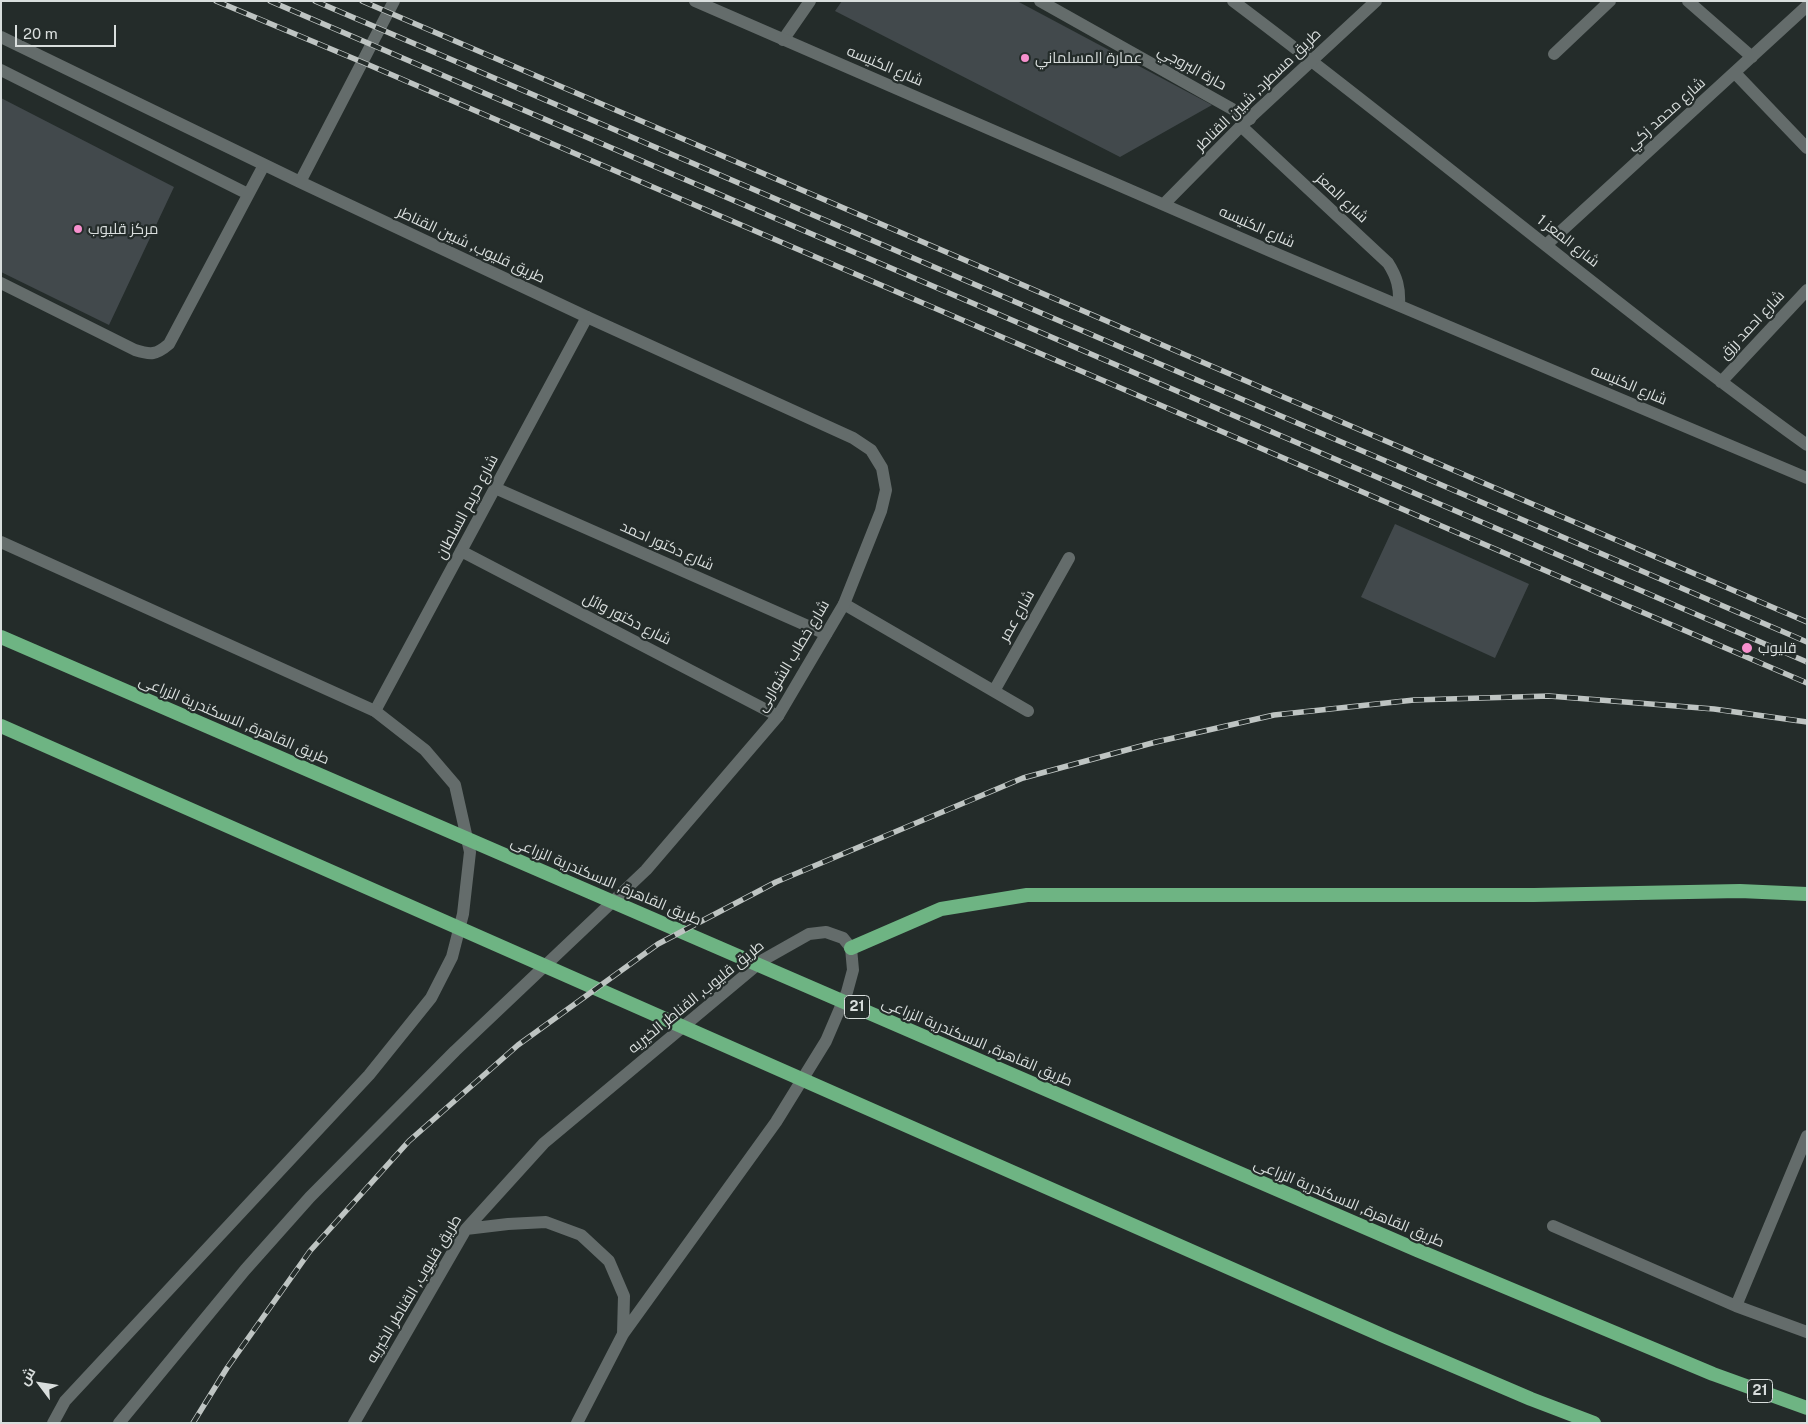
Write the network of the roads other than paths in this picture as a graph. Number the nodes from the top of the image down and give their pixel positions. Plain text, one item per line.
1 (394, 1) edge
2 (695, 1) edge
3 (810, 1) edge
4 (1040, 1) edge
5 (1233, 1) edge
6 (1376, 1) edge
7 (1610, 1) edge
8 (1688, 1) edge
9 (1807, 6) edge
10 (1, 37) edge
11 (783, 40) junction
12 (1554, 54) dead end
13 (1752, 57) junction
14 (1311, 60) junction
15 (1, 70) edge
16 (1736, 73) junction
17 (1246, 122) junction
18 (1807, 148) edge
19 (264, 165) junction
20 (300, 182) junction
21 (248, 194) junction
22 (1164, 204) junction
23 (1546, 245) junction
24 (1, 283) edge
25 (1807, 290) edge
26 (1400, 305) junction
27 (586, 317) junction
28 (1721, 382) junction
29 (1807, 445) edge
30 (1807, 478) edge
31 (495, 488) junction
32 (881, 511) joint
33 (1, 542) edge
34 (461, 551) junction
35 (1069, 558) dead end
36 (844, 604) junction
37 (826, 634) junction
38 (1, 637) edge
39 (994, 691) junction
40 (375, 711) junction
41 (1028, 711) dead end
42 (778, 716) junction
43 (1, 726) edge
44 (1807, 894) edge
45 (851, 948) junction
46 (1807, 1136) edge
47 (1553, 1226) dead end
48 (466, 1229) junction
49 (1736, 1306) junction
50 (1807, 1332) edge
51 (623, 1334) junction
52 (1807, 1408) edge
53 (53, 1423) edge
54 (119, 1423) edge
55 (354, 1423) edge
56 (578, 1423) edge
57 (1594, 1423) edge

1 - 20 main road
2 - 11 main road, شارع الكنيسه
3 - 11 main road
4 - 17 main road, حارة البروجي
5 - 14 main road, شارع المعز 1
6 - 14 main road, طريق مسطرد, شبين القناطر
7 - 12 main road
8 - 13 main road
9 - 13 main road, شارع محمد زكي
10 - 19 main road, طريق قليوب, شبين القناطر
11 - 22 main road, شارع الكنيسه
13 - 16 main road, شارع محمد زكي
14 - 17 main road, طريق مسطرد, شبين القناطر
14 - 23 main road, شارع المعز 1
15 - 21 main road
16 - 18 main road
16 - 23 main road, شارع محمد زكي
17 - 22 main road, طريق مسطرد, شبين القناطر
17 - 26 main road, شارع المعز
19 - 20 main road, طريق قليوب, شبين القناطر
19 - 21 main road
20 - 27 main road, طريق قليوب, شبين القناطر
21 - 24 main road
22 - 26 main road, شارع الكنيسه
23 - 28 main road, شارع المعز 1
25 - 28 main road, شارع احمد رزق
26 - 30 main road, شارع الكنيسه
27 - 31 main road, شارع حريم السلطان
27 - 32 main road, طريق قليوب, شبين القناطر
28 - 29 main road, شارع المعز 1
31 - 34 main road, شارع حريم السلطان
31 - 37 main road, شارع دكتور احمد
32 - 36 main road, شارع خطاب الشواربى
33 - 40 main road
34 - 40 main road, شارع حريم السلطان
34 - 42 main road, شارع دكتور وائل
35 - 39 main road, شارع عمر
36 - 37 main road, شارع خطاب الشواربى
36 - 39 main road
37 - 42 main road, شارع خطاب الشواربى
38 - 52 highway, طريق القاهرة, الاسكندرية الزراعى / 21
39 - 41 main road
40 - 53 main road
42 - 54 main road, شارع خطاب الشواربى
43 - 57 highway
44 - 45 highway
45 - 48 main road, طريق قليوب, القناطر الخيريه
45 - 51 main road
46 - 49 main road
47 - 49 main road
48 - 51 main road
48 - 55 main road, طريق قليوب, القناطر الخيريه
49 - 50 main road
51 - 56 main road

